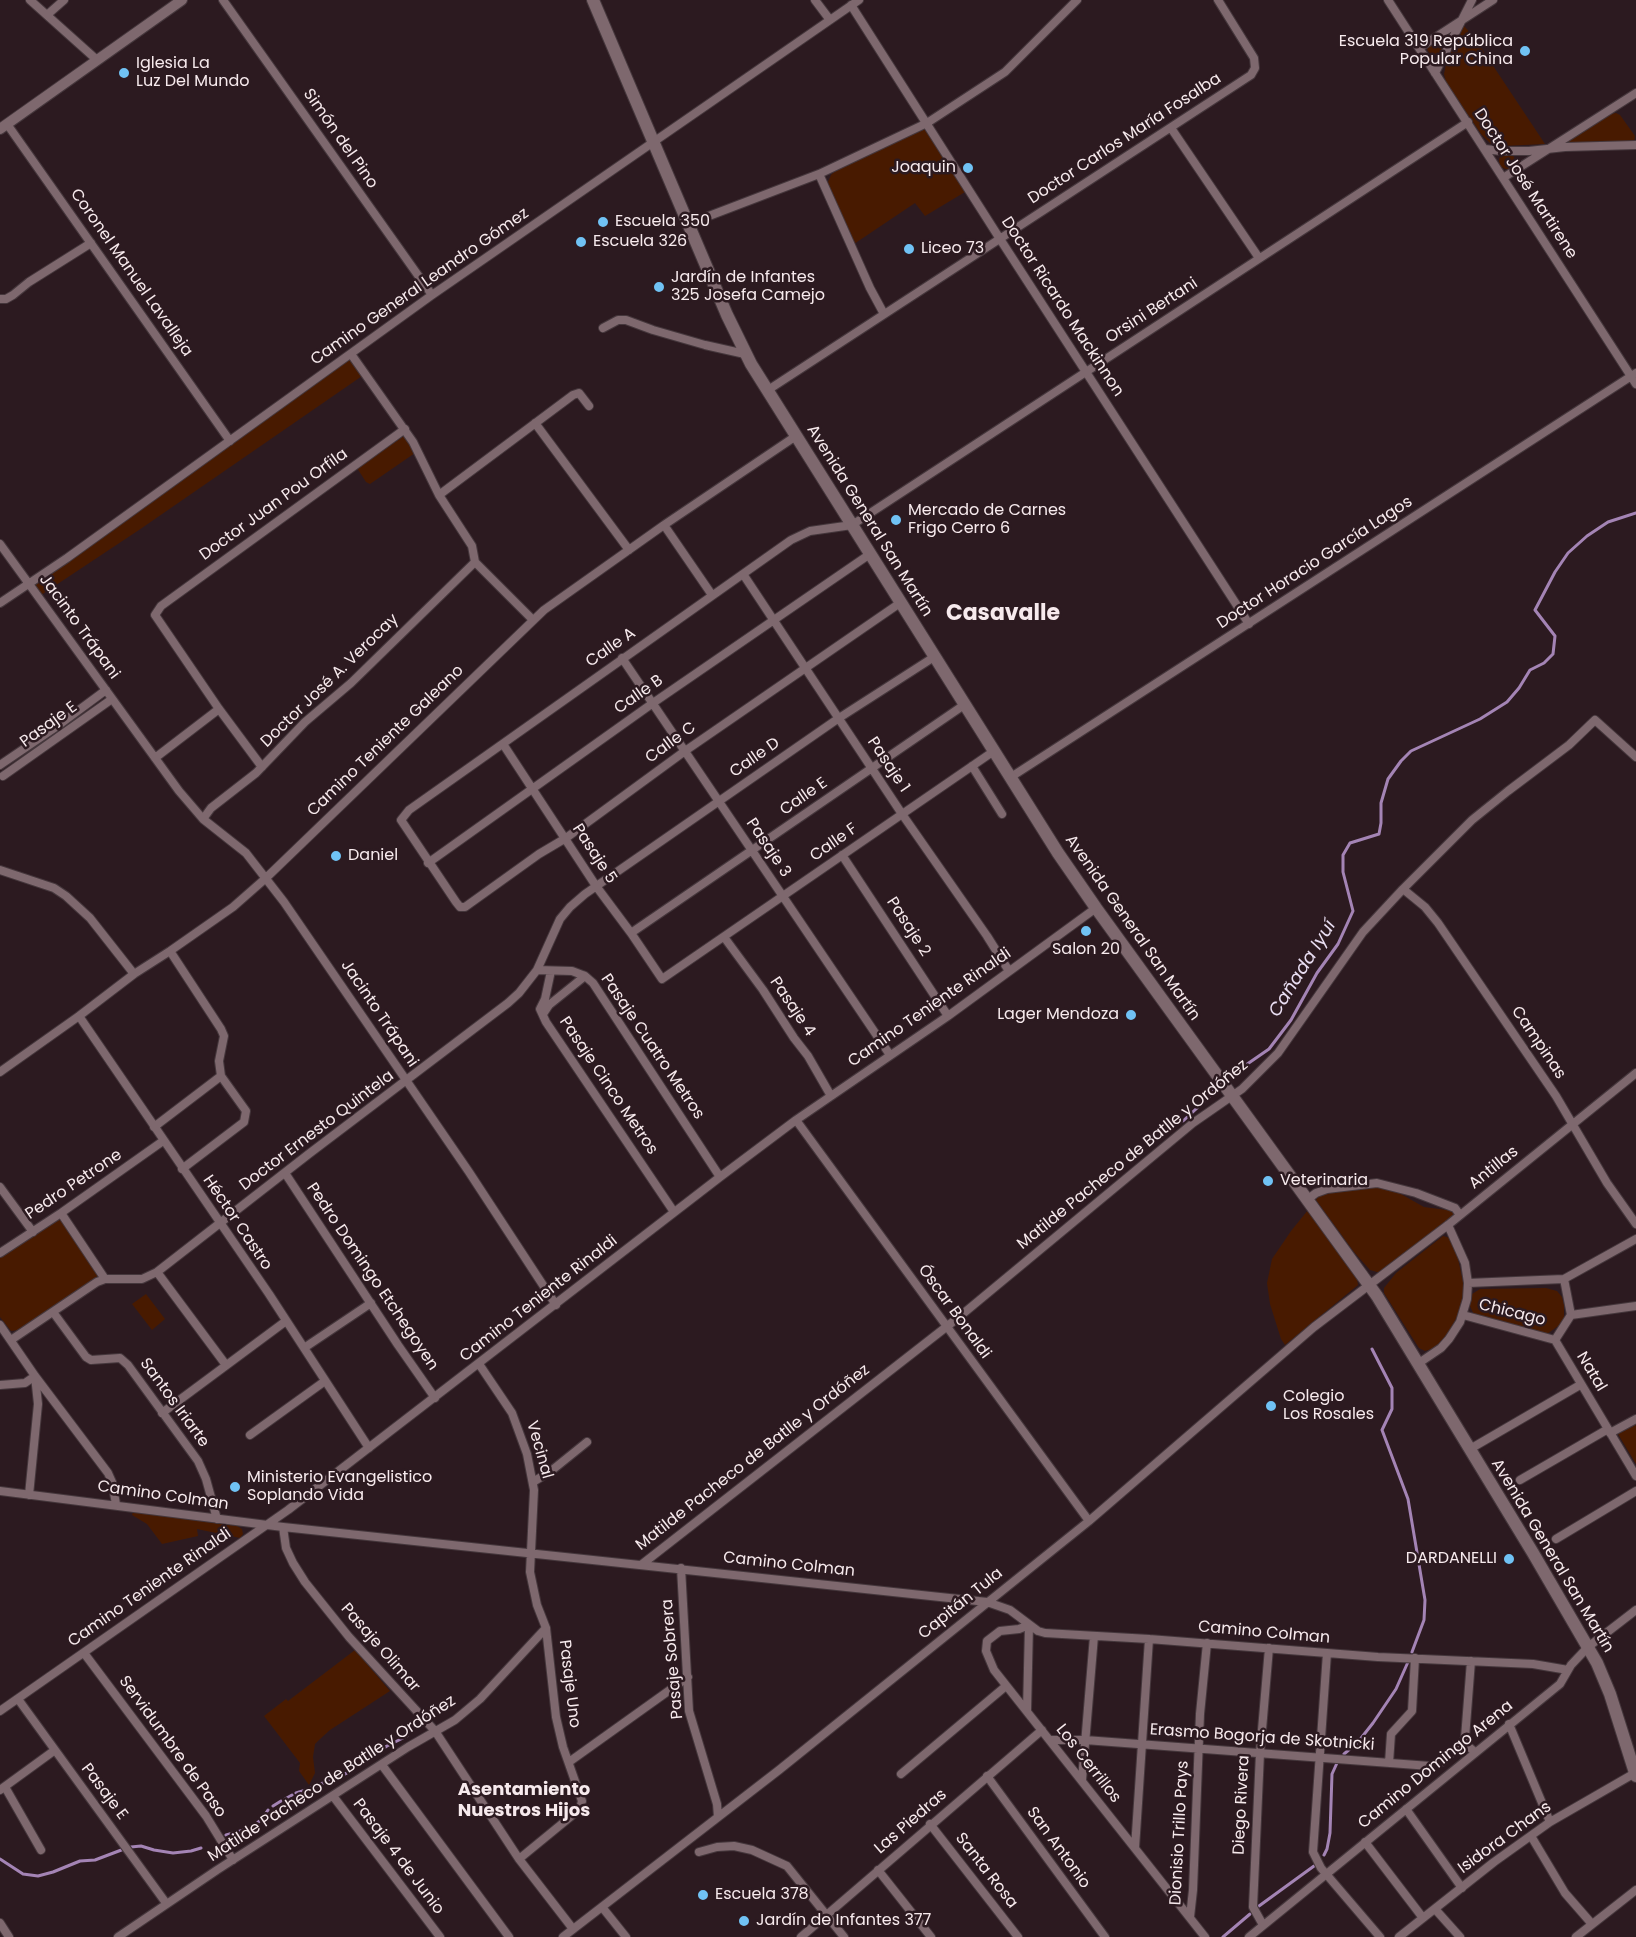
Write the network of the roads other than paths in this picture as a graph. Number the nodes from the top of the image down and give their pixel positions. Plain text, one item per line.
1 (30, 0) edge
2 (64, 0) edge
3 (182, 0) edge
4 (223, 0) edge
5 (593, 0) edge
6 (814, 0) edge
7 (1077, 0) edge
8 (1218, 0) edge
9 (1388, 0) edge
10 (1472, 0) edge
11 (1493, 0) edge
12 (855, 3) edge
13 (47, 15) junction
14 (1462, 19) junction
15 (830, 20) junction
16 (1419, 48) junction
17 (98, 60) junction
18 (1435, 73) junction
19 (1636, 93) edge
20 (1468, 122) junction
21 (927, 123) junction
22 (4, 126) edge
23 (1171, 128) junction
24 (654, 142) junction
25 (1636, 145) edge
26 (1550, 148) junction
27 (1485, 149) junction
28 (819, 174) junction
29 (1503, 178) junction
30 (688, 224) junction
31 (1000, 239) junction
32 (91, 243) junction
33 (1259, 258) junction
34 (432, 295) junction
35 (0, 299) edge
36 (884, 314) junction
37 (603, 328) dead end
38 (351, 354) junction
39 (745, 354) junction
40 (1086, 372) junction
41 (1634, 378) edge
42 (768, 390) junction
43 (589, 406) dead end
44 (535, 423) junction
45 (405, 429) junction
46 (796, 436) junction
47 (230, 441) junction
48 (439, 495) junction
49 (664, 525) junction
50 (852, 525) junction
51 (0, 544) edge
52 (628, 550) junction
53 (870, 554) junction
54 (475, 562) junction
55 (743, 574) junction
56 (29, 584) junction
57 (712, 595) junction
58 (0, 603) edge
59 (900, 603) junction
60 (532, 620) junction
61 (774, 620) junction
62 (1249, 624) junction
63 (934, 657) junction
64 (622, 658) junction
65 (806, 667) junction
66 (106, 690) junction
67 (112, 699) junction
68 (653, 703) junction
69 (964, 705) junction
70 (219, 709) junction
71 (839, 718) junction
72 (61, 729) junction
73 (503, 744) junction
74 (21, 751) junction
75 (685, 751) junction
76 (994, 751) junction
77 (155, 758) junction
78 (1636, 758) edge
79 (25, 761) junction
80 (0, 765) edge
81 (972, 766) junction
82 (262, 767) junction
83 (871, 768) junction
84 (3, 776) dead end
85 (1011, 777) junction
86 (532, 789) junction
87 (718, 801) junction
88 (902, 814) junction
89 (1002, 814) dead end
90 (203, 819) junction
91 (566, 838) junction
92 (752, 851) junction
93 (842, 855) junction
94 (429, 863) junction
95 (0, 870) edge
96 (266, 878) junction
97 (596, 886) junction
98 (1402, 890) junction
99 (783, 897) junction
100 (1096, 908) junction
101 (631, 933) junction
102 (724, 937) junction
103 (170, 951) junction
104 (537, 970) junction
105 (550, 971) junction
106 (1009, 971) junction
107 (134, 974) junction
108 (585, 976) junction
109 (662, 980) joint
110 (543, 1014) junction
111 (79, 1016) junction
112 (948, 1016) junction
113 (890, 1055) junction
114 (0, 1072) edge
115 (1636, 1073) edge
116 (221, 1076) junction
117 (406, 1081) junction
118 (831, 1096) junction
119 (1232, 1096) junction
120 (796, 1120) junction
121 (1573, 1124) junction
122 (154, 1127) junction
123 (163, 1141) junction
124 (182, 1169) junction
125 (285, 1173) junction
126 (720, 1177) junction
127 (0, 1187) edge
128 (1308, 1199) junction
129 (674, 1212) junction
130 (61, 1213) junction
131 (1460, 1215) junction
132 (220, 1224) junction
133 (1636, 1224) edge
134 (1448, 1225) junction
135 (33, 1232) junction
136 (1636, 1239) edge
137 (0, 1253) edge
138 (157, 1272) junction
139 (105, 1279) junction
140 (1564, 1279) junction
141 (1468, 1283) junction
142 (1370, 1285) junction
143 (371, 1303) junction
144 (556, 1305) junction
145 (1636, 1306) edge
146 (53, 1312) junction
147 (1571, 1315) junction
148 (1463, 1316) junction
149 (286, 1321) junction
150 (0, 1325) edge
151 (946, 1326) junction
152 (1555, 1340) junction
153 (11, 1341) junction
154 (303, 1348) junction
155 (1419, 1363) junction
156 (479, 1364) junction
157 (226, 1365) junction
158 (35, 1376) junction
159 (325, 1381) junction
160 (0, 1385) edge
161 (1580, 1385) junction
162 (435, 1398) junction
163 (162, 1413) junction
164 (1636, 1419) edge
165 (1609, 1431) junction
166 (250, 1435) dead end
167 (587, 1442) dead end
168 (369, 1448) junction
169 (1470, 1449) junction
170 (1636, 1476) edge
171 (1520, 1480) dead end
172 (533, 1482) junction
173 (0, 1491) edge
174 (1636, 1491) edge
175 (29, 1495) junction
176 (116, 1504) junction
177 (217, 1519) junction
178 (1089, 1521) junction
179 (266, 1525) junction
180 (283, 1527) junction
181 (1556, 1539) dead end
182 (530, 1554) junction
183 (641, 1565) junction
184 (681, 1568) junction
185 (987, 1602) junction
186 (1636, 1610) edge
187 (1029, 1625) junction
188 (546, 1628) junction
189 (1094, 1636) junction
190 (1149, 1639) junction
191 (1207, 1643) junction
192 (1588, 1647) junction
193 (1269, 1648) junction
194 (84, 1653) junction
195 (1327, 1653) junction
196 (1415, 1658) junction
197 (1471, 1661) junction
198 (1568, 1670) junction
199 (688, 1677) junction
200 (1006, 1686) junction
201 (18, 1699) junction
202 (0, 1711) edge
203 (1027, 1711) junction
204 (1509, 1724) junction
205 (1042, 1730) junction
206 (435, 1731) junction
207 (1050, 1740) junction
208 (1085, 1740) junction
209 (1463, 1742) junction
210 (1141, 1744) junction
211 (1199, 1748) junction
212 (55, 1750) junction
213 (1475, 1752) junction
214 (1260, 1753) junction
215 (1319, 1758) junction
216 (569, 1762) junction
217 (1389, 1763) junction
218 (382, 1764) junction
219 (901, 1774) dead end
220 (1636, 1775) edge
221 (987, 1776) junction
222 (1082, 1780) junction
223 (3, 1789) edge
224 (333, 1796) junction
225 (1406, 1809) junction
226 (718, 1817) junction
227 (1550, 1822) junction
228 (930, 1824) junction
229 (1531, 1836) junction
230 (1365, 1842) junction
231 (1135, 1848) junction
232 (41, 1850) dead end
233 (699, 1852) dead end
234 (519, 1859) junction
235 (233, 1860) junction
236 (878, 1870) junction
237 (1327, 1873) junction
238 (1462, 1888) junction
239 (1636, 1890) edge
240 (166, 1903) junction
241 (602, 1907) junction
242 (1435, 1909) junction
243 (827, 1915) junction
244 (1190, 1917) junction
245 (1423, 1918) junction
246 (0, 1923) edge
247 (1592, 1924) junction
248 (1263, 1925) junction
249 (573, 1929) junction
250 (9, 1937) edge
251 (118, 1937) edge
252 (440, 1937) edge
253 (509, 1937) edge
254 (563, 1937) edge
255 (626, 1937) edge
256 (801, 1937) edge
257 (844, 1937) edge
258 (931, 1937) edge
259 (1018, 1937) edge
260 (1105, 1937) edge
261 (1205, 1937) edge
262 (1249, 1937) edge
263 (1380, 1937) edge
264 (1399, 1937) edge
265 (1460, 1937) edge
266 (1576, 1937) edge

1 - 13 street
2 - 13 street
3 - 17 street
4 - 34 street, Simón del Pino
5 - 24 main road, Avenida General San Martín
6 - 15 street
7 - 21 street
8 - 23 street, Doctor Carlos María Fosalba
9 - 16 street, Doctor José Martirene
10 - 14 street
11 - 14 street
12 - 15 street, Camino General Leandro Gómez
12 - 21 street, Doctor Ricardo Mackinnon
13 - 17 street
14 - 16 street
14 - 18 street
15 - 24 street, Camino General Leandro Gómez
16 - 18 street, Doctor José Martirene
17 - 22 street
18 - 20 street, Doctor José Martirene
19 - 26 street
20 - 27 street, Doctor José Martirene
20 - 33 street, Orsini Bertani
21 - 28 street
21 - 31 street, Doctor Ricardo Mackinnon
22 - 32 street, Coronel Manuel Lavalleja
23 - 31 street, Doctor Carlos María Fosalba
23 - 33 street
24 - 30 main road, Avenida General San Martín
24 - 34 street, Camino General Leandro Gómez
25 - 26 street
26 - 27 street
26 - 29 street
27 - 29 street, Doctor José Martirene
28 - 30 street
28 - 36 street
29 - 41 street, Doctor José Martirene
30 - 39 main road, Avenida General San Martín
31 - 36 street, Doctor Carlos María Fosalba
31 - 40 street, Doctor Ricardo Mackinnon
32 - 35 street
32 - 47 street, Coronel Manuel Lavalleja
33 - 40 street, Orsini Bertani
34 - 38 street, Camino General Leandro Gómez
36 - 42 street, Doctor Carlos María Fosalba
37 - 39 street
38 - 45 street
38 - 47 street, Camino General Leandro Gómez
39 - 42 main road, Avenida General San Martín
40 - 50 street, Orsini Bertani
40 - 62 street, Doctor Ricardo Mackinnon
41 - 62 street, Doctor Horacio García Lagos
42 - 46 main road, Avenida General San Martín
43 - 44 street
44 - 48 street
44 - 52 street
45 - 48 street
45 - 70 street, Doctor Juan Pou Orfila
46 - 49 street, Camino Teniente Galeano
46 - 50 main road, Avenida General San Martín
47 - 56 street, Camino General Leandro Gómez
48 - 54 street
49 - 52 street, Camino Teniente Galeano
49 - 57 street
50 - 53 main road, Avenida General San Martín
50 - 55 street, Calle A
51 - 56 street, Jacinto Trápani
52 - 60 street, Camino Teniente Galeano
53 - 59 main road, Avenida General San Martín
53 - 61 street, Calle B
54 - 60 street
54 - 82 street, Doctor José A. Verocay
55 - 57 street, Calle A
55 - 61 street, Pasaje 1
56 - 58 street, Camino General Leandro Gómez
56 - 66 street, Jacinto Trápani
57 - 64 street, Calle A
59 - 63 main road, Avenida General San Martín
59 - 65 street, Calle C
60 - 96 street, Camino Teniente Galeano
61 - 65 street, Pasaje 1
61 - 68 street, Calle B
62 - 85 street, Doctor Horacio García Lagos
63 - 69 main road, Avenida General San Martín
63 - 71 street, Calle D
64 - 68 street, Pasaje 3
64 - 73 street, Calle A
65 - 71 street, Pasaje 1
65 - 75 street, Calle C
66 - 67 street, Jacinto Trápani
66 - 72 street, Pasaje E
67 - 72 street, Pasaje E
67 - 77 street, Jacinto Trápani
68 - 75 street, Pasaje 3
68 - 86 street, Calle B
69 - 76 main road, Avenida General San Martín
69 - 83 street, Calle E
70 - 77 street
70 - 82 street
71 - 83 street, Pasaje 1
71 - 87 street, Calle D
72 - 74 street, Pasaje E
72 - 79 street, Pasaje E
73 - 86 street, Pasaje 5
73 - 94 street, Calle A
74 - 79 street
74 - 80 street, Pasaje E
75 - 87 street, Pasaje 3
75 - 91 street, Calle C
76 - 81 street, Calle F
76 - 85 main road, Avenida General San Martín
77 - 90 street, Jacinto Trápani
78 - 98 street, Matilde Pacheco de Batlle y Ordóñez
79 - 84 street, Pasaje E
81 - 88 street, Calle F
81 - 89 street
82 - 90 street, Doctor José A. Verocay
83 - 88 street, Pasaje 1
83 - 92 street, Calle E
85 - 100 main road, Avenida General San Martín
86 - 91 street, Pasaje 5
86 - 94 street, Calle B
87 - 92 street, Pasaje 3
87 - 97 street, Calle D
88 - 93 street, Calle F
88 - 106 street, Pasaje 1
90 - 96 street, Jacinto Trápani
91 - 94 street, Calle C
91 - 97 street, Pasaje 5
92 - 99 street, Pasaje 3
92 - 101 street, Calle E
93 - 99 street, Calle F
93 - 112 street, Pasaje 2
95 - 107 street
96 - 103 street, Camino Teniente Galeano
96 - 117 street, Jacinto Trápani
97 - 101 street, Pasaje 5
97 - 104 street, Doctor Ernesto Quintela
98 - 119 street, Matilde Pacheco de Batlle y Ordóñez
98 - 121 street, Campinas
99 - 102 street, Calle F
99 - 113 street, Pasaje 3
100 - 106 street, Camino Teniente Rinaldi
100 - 119 main road, Avenida General San Martín
101 - 109 street, Pasaje 5
102 - 109 street, Calle F
102 - 118 street, Pasaje 4
103 - 107 street, Camino Teniente Galeano
103 - 116 street
104 - 105 street, Pasaje Cuatro Metros
104 - 117 street, Doctor Ernesto Quintela
105 - 108 street, Pasaje Cuatro Metros
105 - 110 street, Pasaje Cinco Metros
106 - 112 street, Camino Teniente Rinaldi
107 - 111 street, Camino Teniente Galeano
108 - 110 street
108 - 126 street, Pasaje Cuatro Metros
110 - 129 street, Pasaje Cinco Metros
111 - 114 street, Camino Teniente Galeano
111 - 122 street, Héctor Castro
112 - 113 street, Camino Teniente Rinaldi
113 - 118 street, Camino Teniente Rinaldi
115 - 121 street, Antillas
116 - 122 street
116 - 124 street
117 - 125 street, Doctor Ernesto Quintela
117 - 144 street, Jacinto Trápani
118 - 120 street, Camino Teniente Rinaldi
119 - 128 main road, Avenida General San Martín
119 - 151 street, Matilde Pacheco de Batlle y Ordóñez
120 - 126 street, Camino Teniente Rinaldi
120 - 151 street, Óscar Bonaldi
121 - 131 street, Antillas
121 - 133 street, Campinas
122 - 123 street, Héctor Castro
123 - 124 street, Héctor Castro
123 - 130 street, Pedro Petrone
124 - 132 street, Héctor Castro
125 - 132 street, Doctor Ernesto Quintela
125 - 143 street, Pedro Domingo Etchegoyen
126 - 129 street, Camino Teniente Rinaldi
127 - 135 street
128 - 131 street
128 - 142 main road, Avenida General San Martín
129 - 144 street, Camino Teniente Rinaldi
130 - 135 street, Pedro Petrone
130 - 139 street
131 - 134 street, Antillas
132 - 138 street, Doctor Ernesto Quintela
132 - 149 street, Héctor Castro
134 - 141 street
134 - 142 street, Antillas
135 - 137 street, Pedro Petrone
136 - 140 street
138 - 139 street, Doctor Ernesto Quintela
138 - 157 street
139 - 146 street
140 - 141 street
140 - 147 street
141 - 148 street
142 - 155 main road, Avenida General San Martín
142 - 178 street, Capitán Tula
143 - 154 street
143 - 162 street, Pedro Domingo Etchegoyen
144 - 156 street, Camino Teniente Rinaldi
145 - 147 street, Chicago
146 - 153 street
146 - 163 street, Santos Iriarte
147 - 152 street
148 - 152 street, Chicago
148 - 155 street
149 - 154 street, Héctor Castro
149 - 157 street
150 - 153 street
151 - 178 street, Óscar Bonaldi
151 - 183 street, Matilde Pacheco de Batlle y Ordóñez
152 - 161 street, Natal
153 - 158 street
154 - 159 street, Héctor Castro
155 - 169 main road, Avenida General San Martín
156 - 162 street, Camino Teniente Rinaldi
156 - 172 street, Vecinal
157 - 163 street
158 - 160 street
158 - 175 street
158 - 176 street
159 - 166 street
159 - 168 street, Héctor Castro
161 - 165 street, Natal
161 - 169 street
162 - 168 street, Camino Teniente Rinaldi
163 - 177 street, Santos Iriarte
164 - 165 street
165 - 170 street, Natal
165 - 171 street
167 - 172 street
168 - 179 street, Camino Teniente Rinaldi
169 - 192 main road, Avenida General San Martín
172 - 182 street, Vecinal
173 - 175 street, Camino Colman
174 - 181 street
175 - 176 street, Camino Colman
176 - 177 street, Camino Colman
177 - 179 street, Camino Colman
178 - 185 street, Capitán Tula
179 - 180 street, Camino Colman
179 - 194 street, Camino Teniente Rinaldi
180 - 182 street, Camino Colman
180 - 206 street, Pasaje Olimar
182 - 183 street, Camino Colman
182 - 188 street, Pasaje Uno
183 - 184 street, Camino Colman
184 - 185 street, Camino Colman
184 - 199 street, Pasaje Sobrera
185 - 187 street, Camino Colman
185 - 226 street, Capitán Tula
186 - 192 street, Camino Domingo Arena
187 - 189 street, Camino Colman
187 - 200 street, Los Cerrillos
187 - 203 street
188 - 206 street, Matilde Pacheco de Batlle y Ordóñez
188 - 216 street, Pasaje Uno
189 - 190 street, Camino Colman
189 - 208 street
190 - 191 street, Camino Colman
190 - 210 street
191 - 193 street, Camino Colman
191 - 211 street, Dionisio Trillo Pays
192 - 198 street, Camino Domingo Arena
192 - 220 main road, Avenida General San Martín
193 - 195 street, Camino Colman
193 - 214 street, Diego Rivera
194 - 201 street, Camino Teniente Rinaldi
194 - 235 street, Servidumbre de Paso
195 - 196 street, Camino Colman
195 - 215 street
196 - 197 street, Camino Colman
196 - 217 street
197 - 198 street, Camino Colman
197 - 209 street
198 - 204 street, Camino Domingo Arena
199 - 216 street
199 - 226 street, Pasaje Sobrera
200 - 203 street, Los Cerrillos
200 - 219 street
201 - 202 street, Camino Teniente Rinaldi
201 - 212 street, Pasaje E
203 - 205 street, Los Cerrillos
204 - 213 street, Camino Domingo Arena
204 - 227 street
205 - 207 street, Los Cerrillos
205 - 221 street, Las Piedras
206 - 218 street, Matilde Pacheco de Batlle y Ordóñez
206 - 234 street, Pasaje Olimar
207 - 208 street, Erasmo Bogorja de Skotnicki
207 - 222 street, Los Cerrillos
208 - 210 street, Erasmo Bogorja de Skotnicki
208 - 222 street
209 - 213 street
209 - 217 street, Erasmo Bogorja de Skotnicki
210 - 211 street, Erasmo Bogorja de Skotnicki
210 - 231 street
211 - 214 street, Erasmo Bogorja de Skotnicki
211 - 244 street, Dionisio Trillo Pays
212 - 223 street
212 - 240 street, Pasaje E
213 - 225 street, Camino Domingo Arena
214 - 215 street, Erasmo Bogorja de Skotnicki
214 - 248 street, Diego Rivera
215 - 217 street, Erasmo Bogorja de Skotnicki
215 - 237 street
216 - 234 street, Pasaje Uno
218 - 224 street, Matilde Pacheco de Batlle y Ordóñez
218 - 253 street
220 - 227 street, Isidora Chans
221 - 228 street, Las Piedras
221 - 260 street, San Antonio
222 - 231 street, Los Cerrillos
223 - 232 street
224 - 235 street, Matilde Pacheco de Batlle y Ordóñez
224 - 252 street, Pasaje 4 de Junio
225 - 230 street, Camino Domingo Arena
225 - 238 street
226 - 241 street, Capitán Tula
227 - 229 street, Isidora Chans
228 - 236 street, Las Piedras
228 - 259 street, Santa Rosa
229 - 238 street, Isidora Chans
229 - 247 street
230 - 237 street, Camino Domingo Arena
230 - 245 street
231 - 244 street, Los Cerrillos
233 - 243 street
234 - 249 street, Pasaje Olimar
235 - 240 street, Matilde Pacheco de Batlle y Ordóñez
236 - 243 street, Las Piedras
236 - 258 street
237 - 248 street, Camino Domingo Arena
237 - 263 street
238 - 242 street, Isidora Chans
239 - 247 street
240 - 251 street, Matilde Pacheco de Batlle y Ordóñez
241 - 249 street, Capitán Tula
241 - 255 street
242 - 245 street, Isidora Chans
242 - 265 street
243 - 256 street, Las Piedras
243 - 257 street
244 - 261 street, Los Cerrillos
245 - 264 street, Isidora Chans
246 - 250 street
247 - 266 street
248 - 262 street, Camino Domingo Arena
249 - 254 street, Capitán Tula

